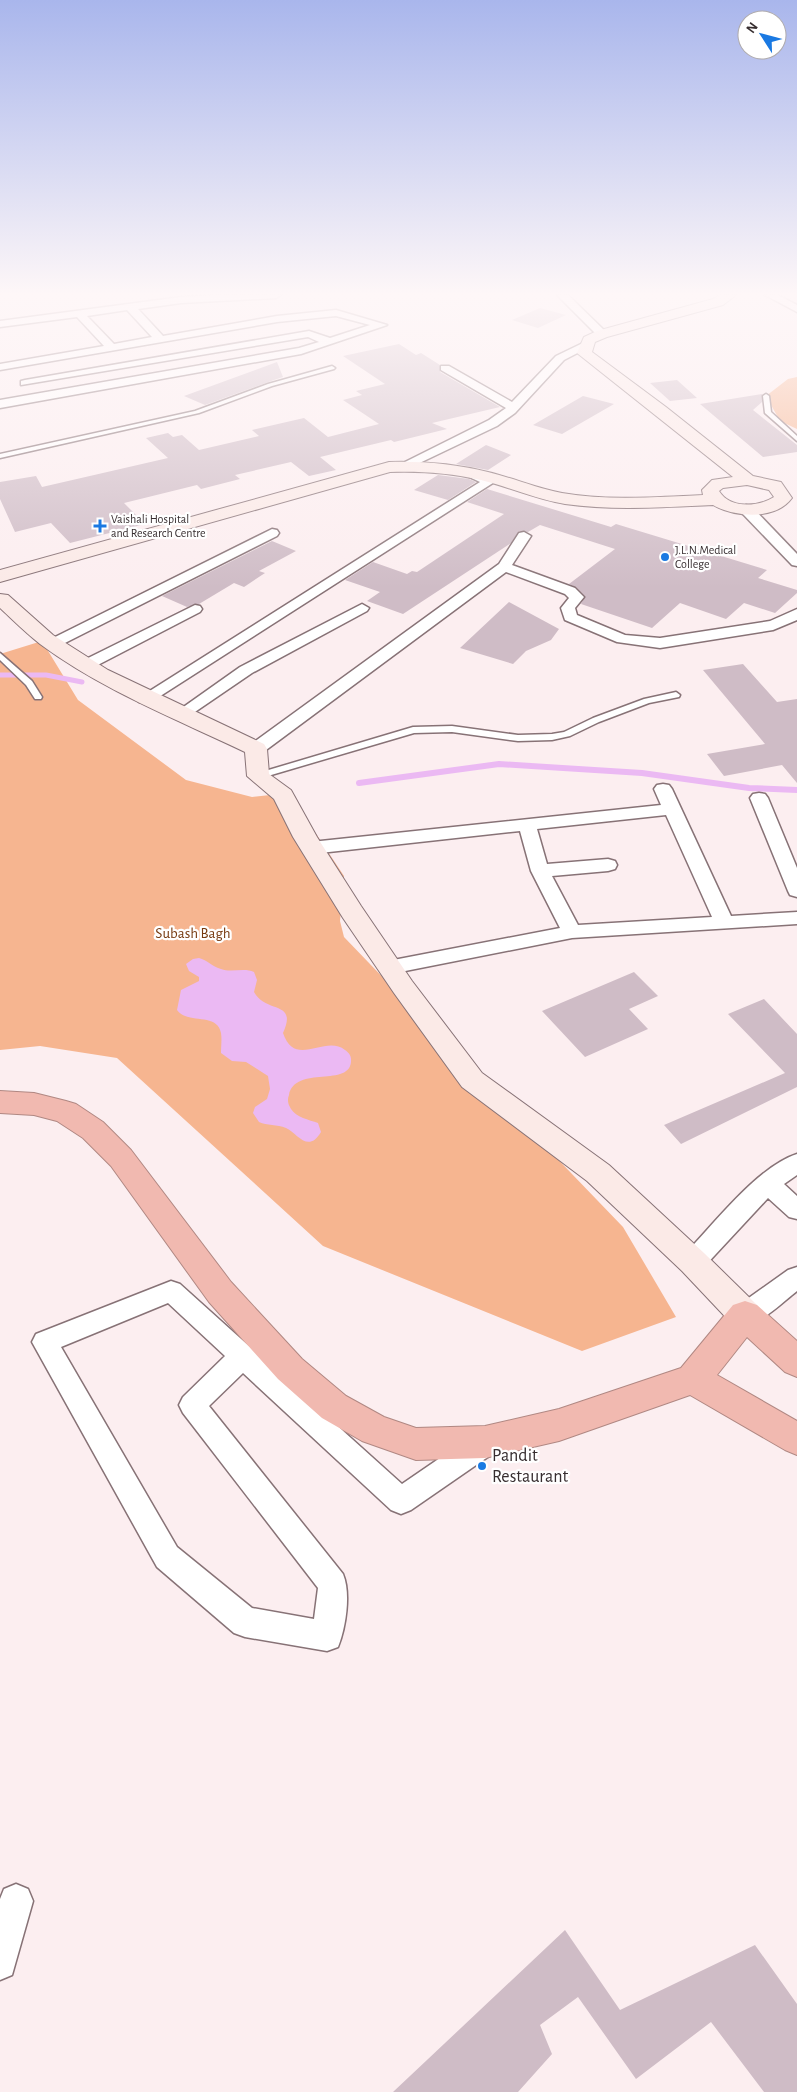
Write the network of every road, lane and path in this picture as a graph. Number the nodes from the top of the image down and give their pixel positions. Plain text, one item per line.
1 (64, 393) edge
2 (249, 393) edge
3 (488, 393) edge
4 (527, 393) edge
5 (638, 393) edge
6 (766, 396) dead end
7 (0, 404) edge
8 (513, 407) junction
9 (797, 439) edge
10 (0, 454) edge
11 (718, 457) junction
12 (403, 466) junction
13 (471, 475) junction
14 (748, 480) junction
15 (490, 481) junction
16 (507, 484) junction
17 (775, 486) junction
18 (797, 487) edge
19 (715, 491) junction
20 (296, 499) junction
21 (797, 505) edge
22 (767, 508) junction
23 (746, 510) junction
24 (272, 532) dead end
25 (524, 536) dead end
26 (797, 562) edge
27 (504, 567) junction
28 (2, 588) edge
29 (362, 608) dead end
30 (195, 609) dead end
31 (797, 613) edge
32 (0, 625) edge
33 (49, 641) junction
34 (0, 655) edge
35 (215, 655) junction
36 (86, 666) junction
37 (246, 670) junction
38 (676, 695) dead end
39 (38, 697) dead end
40 (145, 699) junction
41 (183, 713) junction
42 (256, 749) junction
43 (258, 776) junction
44 (664, 789) dead end
45 (759, 798) dead end
46 (671, 809) junction
47 (527, 825) junction
48 (311, 848) junction
49 (608, 866) dead end
50 (540, 871) junction
51 (797, 892) edge
52 (797, 918) edge
53 (724, 922) junction
54 (572, 932) junction
55 (390, 967) junction
56 (0, 1102) edge
57 (797, 1163) edge
58 (767, 1183) junction
59 (797, 1210) edge
60 (693, 1262) junction
61 (797, 1277) edge
62 (745, 1315) junction
63 (242, 1357) junction
64 (797, 1362) edge
65 (693, 1379) junction
66 (797, 1440) edge
67 (485, 1442) junction
68 (16, 1901) dead end
69 (0, 1963) edge

1 - 7 street
2 - 10 lane
3 - 8 street
4 - 8 street
5 - 11 street
6 - 9 lane
8 - 12 street
11 - 14 street
11 - 19 street
12 - 13 street
12 - 20 street
13 - 15 street
13 - 16 street
14 - 17 street
14 - 19 street
15 - 16 street
15 - 20 street
15 - 35 street
16 - 19 street
17 - 18 street
17 - 22 street
19 - 23 street
20 - 28 street
21 - 22 street
22 - 23 street
23 - 26 street
24 - 33 street
25 - 27 street
27 - 31 street
27 - 42 street
28 - 33 street
29 - 37 street
30 - 36 street
32 - 33 street
33 - 36 street
34 - 39 lane
35 - 37 street
35 - 40 street
36 - 40 street
37 - 41 street
38 - 43 lane
40 - 41 street
41 - 42 street
42 - 43 street
43 - 48 street
44 - 46 street
45 - 51 street
46 - 47 street
46 - 53 street
47 - 48 street
47 - 50 street
48 - 55 street
49 - 50 street
50 - 54 street
52 - 53 street
53 - 54 street
54 - 55 street
55 - 60 street
56 - 67 highway
57 - 58 street
58 - 59 street
58 - 60 street
60 - 62 street
61 - 62 street
62 - 64 highway
62 - 65 highway
63 - 63 street
63 - 67 street
65 - 66 highway
65 - 67 highway
68 - 69 street

